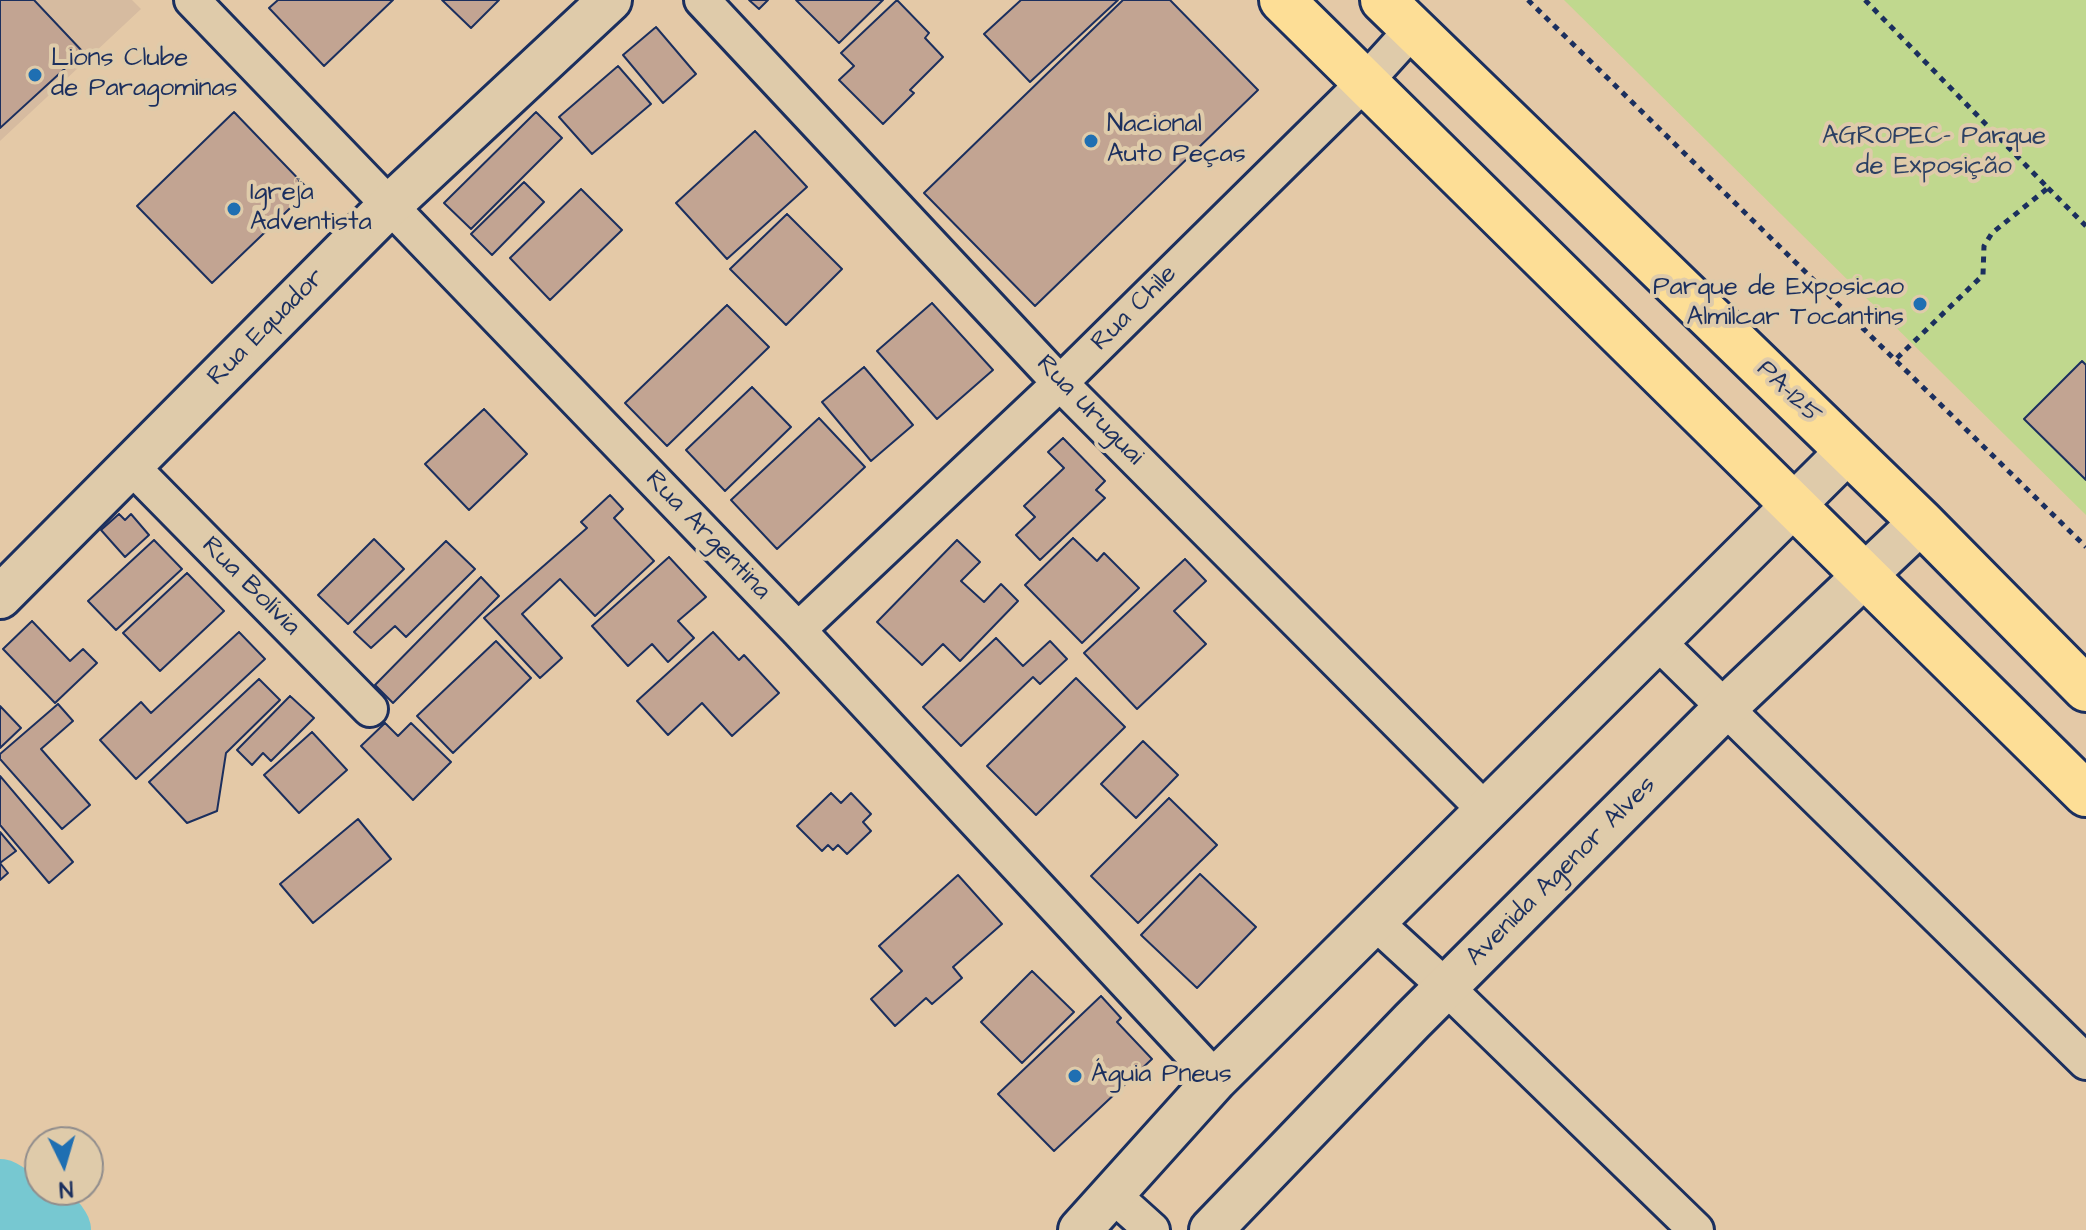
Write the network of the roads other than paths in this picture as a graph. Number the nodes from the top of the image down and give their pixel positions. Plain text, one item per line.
1 (192, 0) edge
2 (610, 0) edge
3 (702, 0) edge
4 (1282, 0) edge
5 (1398, 14) edge
6 (1364, 83) junction
7 (388, 207) junction
8 (1060, 383) junction
9 (1847, 452) junction
10 (130, 465) junction
11 (1796, 504) junction
12 (1921, 522) junction
13 (1866, 575) junction
14 (0, 597) edge
15 (798, 630) junction
16 (1657, 641) junction
17 (2086, 689) edge
18 (1727, 706) junction
19 (370, 709) dead end
20 (2086, 794) edge
21 (1487, 812) junction
22 (1375, 922) junction
23 (1447, 988) junction
24 (2086, 1062) edge
25 (1216, 1079) junction
26 (1112, 1194) junction
27 (1080, 1230) edge
28 (1152, 1230) edge
29 (1211, 1230) edge
30 (1696, 1230) edge

1 - 7 street, Rua Argentina
2 - 7 street, Rua Equador
3 - 8 street, Rua Uruguai
4 - 6 main road
5 - 6 street, Rua Chile
5 - 9 main road, PA-125 / PA-125
6 - 8 street, Rua Chile
6 - 11 main road
7 - 10 street, Rua Equador
7 - 15 street, Rua Argentina
8 - 15 street, Rua Chile
8 - 21 street, Rua Uruguai
9 - 11 street
9 - 12 main road, PA-125 / PA-125
10 - 14 street, Rua Equador
10 - 19 street, Rua Bolívia
11 - 13 main road
11 - 16 street
12 - 13 street, Avenida Agenor Alves
12 - 17 main road, PA-125 / PA-125
13 - 18 street, Avenida Agenor Alves
13 - 20 main road
15 - 25 street, Rua Argentina
16 - 18 street
16 - 21 street
18 - 23 street, Avenida Agenor Alves
18 - 24 street
21 - 22 street
22 - 23 street
22 - 25 street
23 - 29 street, Avenida Agenor Alves
23 - 30 street
25 - 26 street
26 - 27 street
26 - 28 street

